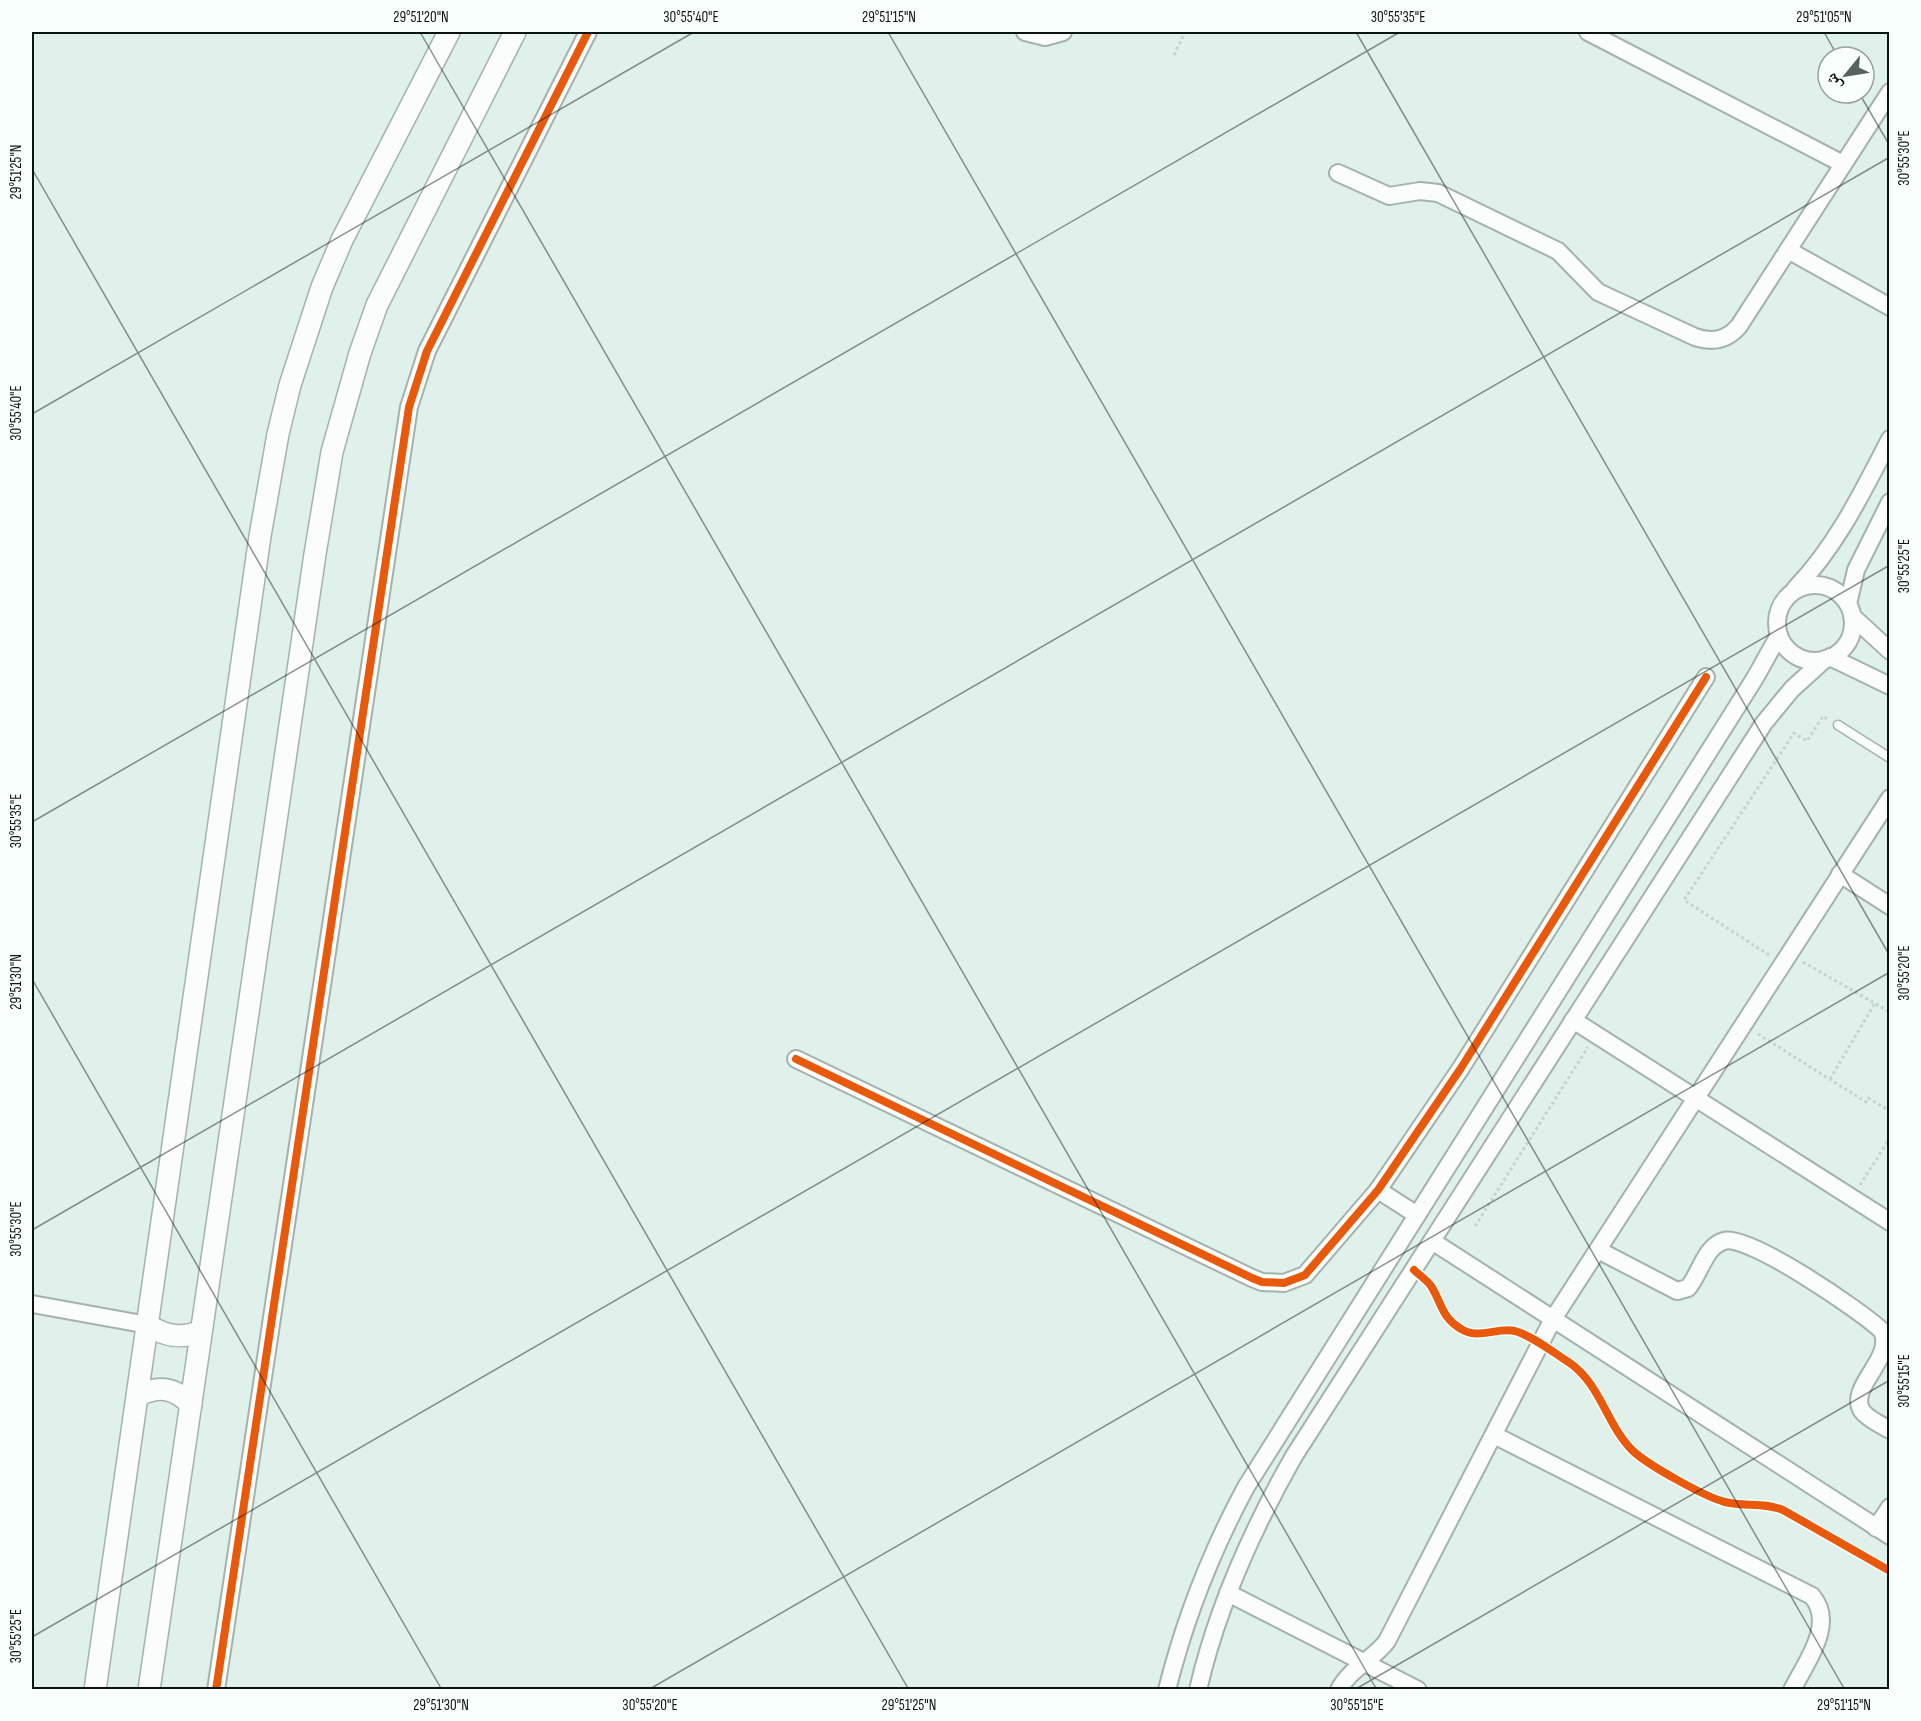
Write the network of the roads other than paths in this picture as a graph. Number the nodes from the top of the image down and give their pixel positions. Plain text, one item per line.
1 (449, 32) edge
2 (515, 32) edge
3 (588, 32) edge
4 (1025, 32) edge
5 (1063, 32) edge
6 (1587, 32) edge
7 (1890, 92) edge
8 (1843, 164) junction
9 (1338, 173) dead end
10 (1788, 250) junction
11 (1890, 307) edge
12 (1890, 438) edge
13 (1890, 502) edge
14 (1794, 591) junction
15 (1850, 610) junction
16 (1779, 635) junction
17 (1890, 651) edge
18 (1827, 658) junction
19 (1706, 677) dead end
20 (1890, 686) edge
21 (1838, 725) road end
22 (1890, 758) edge
23 (1890, 798) edge
24 (1840, 874) junction
25 (1890, 906) edge
26 (1574, 1020) junction
27 (796, 1059) dead end
28 (1697, 1099) junction
29 (1378, 1190) junction
30 (1417, 1215) junction
31 (1890, 1222) edge
32 (1432, 1241) junction
33 (1598, 1250) junction
34 (32, 1304) edge
35 (1552, 1319) junction
36 (148, 1325) junction
37 (201, 1331) junction
38 (139, 1395) junction
39 (191, 1405) junction
40 (1890, 1430) edge
41 (1494, 1434) junction
42 (1890, 1507) edge
43 (1883, 1532) edge
44 (1228, 1593) junction
45 (1366, 1663) junction
46 (95, 1689) edge
47 (149, 1689) edge
48 (216, 1689) edge
49 (1167, 1689) edge
50 (1198, 1689) edge
51 (1339, 1689) edge
52 (1418, 1689) edge
53 (1792, 1689) edge

1 - 36 street
2 - 37 street
3 - 48 street
4 - 5 street
6 - 8 street
7 - 8 street
8 - 10 street
9 - 10 street
10 - 11 street
12 - 14 street
13 - 15 street
14 - 15 street
14 - 16 street
15 - 17 street
15 - 18 street
16 - 18 street
16 - 30 street
18 - 20 street
18 - 26 street
19 - 29 street
21 - 22 lane
23 - 24 street
24 - 25 street
24 - 28 street
26 - 28 street
26 - 32 street
27 - 29 street
28 - 31 street
28 - 33 street
29 - 30 street
30 - 49 street
32 - 35 street
32 - 44 street
33 - 35 street
33 - 40 street
34 - 36 street
35 - 41 street
35 - 43 street
36 - 37 street
36 - 38 street
37 - 39 street
38 - 39 street
38 - 46 street
39 - 47 street
41 - 45 street
41 - 53 street
42 - 43 street
44 - 45 street
44 - 50 street
45 - 51 street
45 - 52 street

